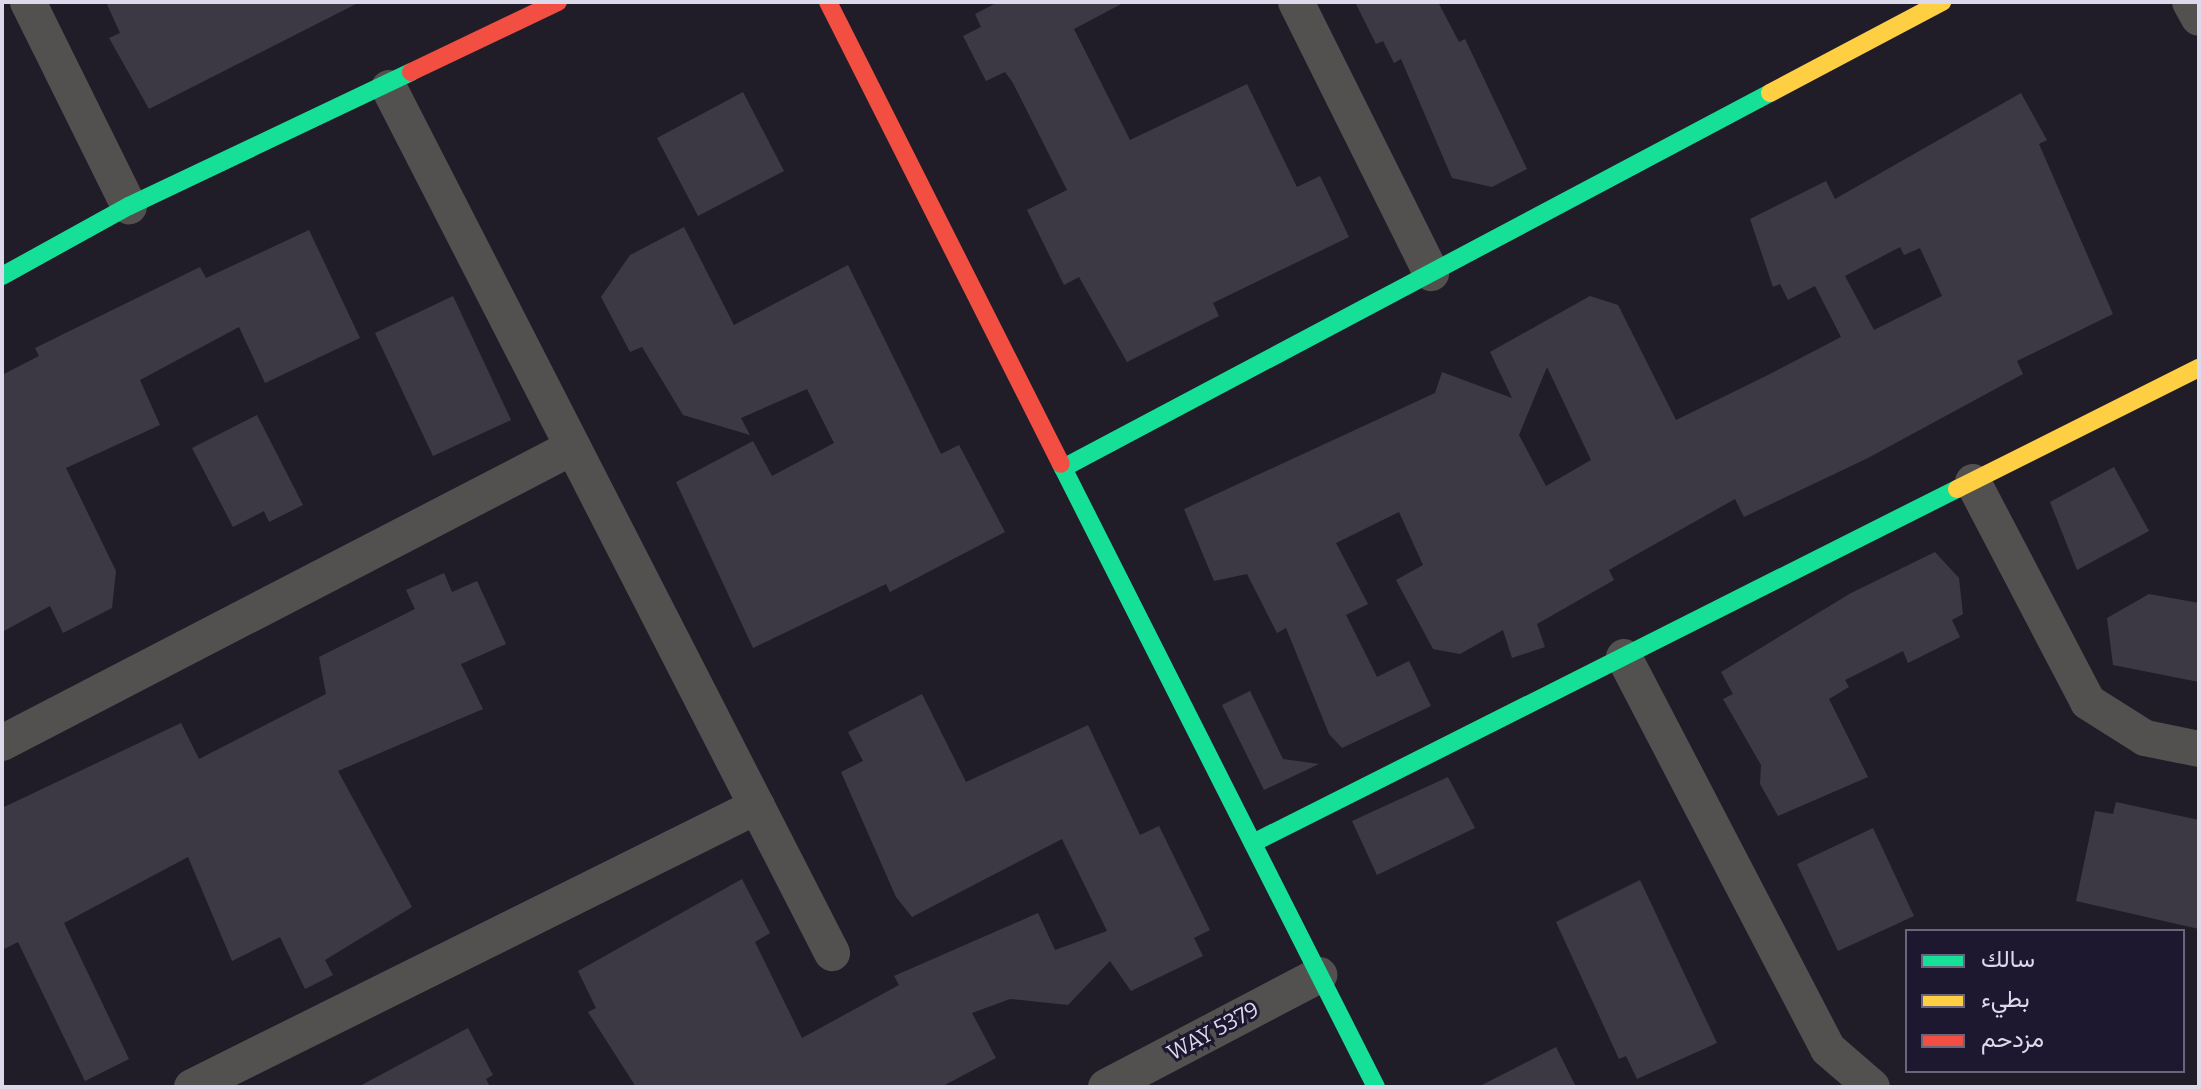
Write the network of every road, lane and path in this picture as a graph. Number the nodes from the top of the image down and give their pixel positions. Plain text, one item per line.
1 (28, 2) edge
2 (558, 2) edge
3 (828, 2) edge
4 (1296, 2) edge
5 (1942, 2) edge
6 (2190, 2) edge
7 (2199, 18) edge
8 (389, 88) junction
9 (129, 206) junction
10 (1431, 273) junction
11 (2, 276) edge
12 (2199, 368) edge
13 (573, 447) junction
14 (1063, 468) junction
15 (1973, 482) junction
16 (1624, 657) junction
17 (2, 743) edge
18 (2199, 749) edge
19 (757, 806) junction
20 (1253, 843) junction
21 (832, 953) dead end
22 (1319, 975) junction
23 (192, 1087) edge
24 (1106, 1087) edge
25 (1376, 1087) edge
26 (1872, 1087) edge

1 - 9 street
2 - 8 street
3 - 14 street
4 - 10 street
5 - 10 street
6 - 7 street
8 - 9 street
8 - 13 street
9 - 11 street
10 - 14 street
12 - 15 street
13 - 17 street
13 - 19 street
14 - 20 street
15 - 16 street
15 - 18 street
16 - 20 street
16 - 26 street
19 - 21 street
19 - 23 street
20 - 22 street
22 - 24 street, WAY 5379
22 - 25 street

